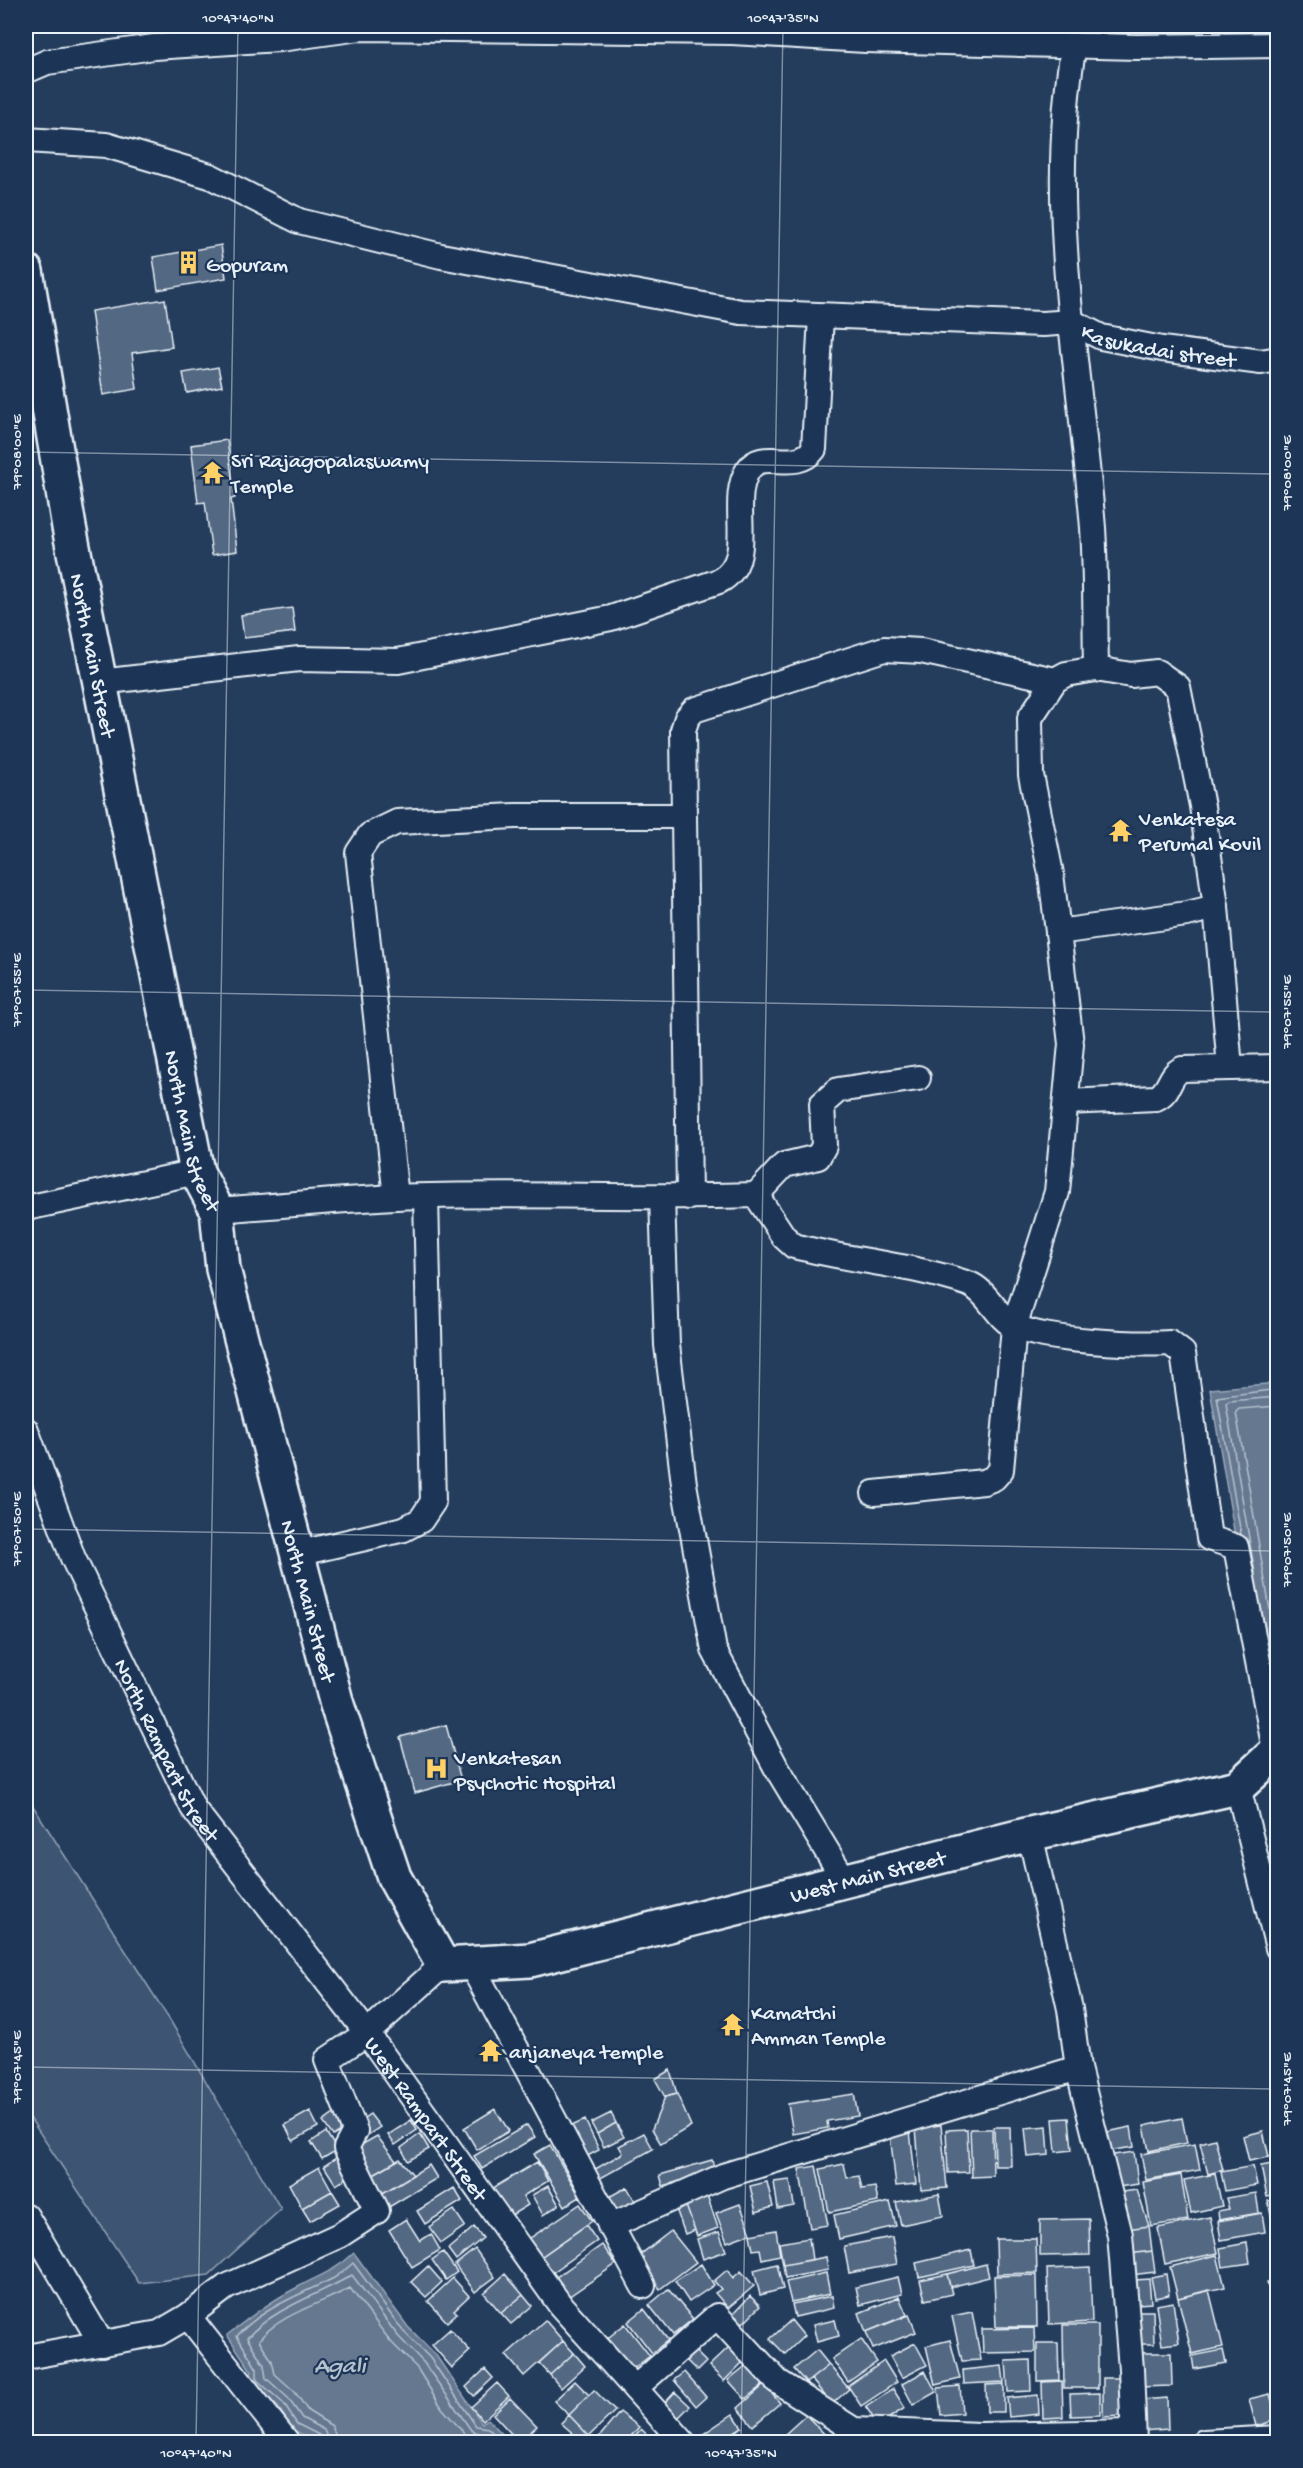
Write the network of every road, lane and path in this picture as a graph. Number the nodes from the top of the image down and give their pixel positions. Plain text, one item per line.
1 (1074, 45) junction
2 (1278, 45) edge
3 (26, 71) edge
4 (26, 140) edge
5 (26, 271) edge
6 (26, 275) edge
7 (820, 316) junction
8 (1072, 322) junction
9 (1278, 359) edge
10 (1096, 669) junction
11 (1054, 680) junction
12 (100, 682) junction
13 (684, 816) junction
14 (1216, 907) junction
15 (1058, 932) junction
16 (1230, 1068) junction
17 (1278, 1068) edge
18 (918, 1078) dead end
19 (1066, 1102) junction
20 (196, 1172) junction
21 (756, 1195) junction
22 (396, 1197) junction
23 (426, 1197) junction
24 (689, 1197) junction
25 (662, 1198) junction
26 (26, 1208) edge
27 (217, 1210) junction
28 (1014, 1327) junction
29 (26, 1430) edge
30 (874, 1492) dead end
31 (296, 1554) junction
32 (1276, 1750) edge
33 (1238, 1787) junction
34 (1030, 1834) junction
35 (845, 1881) junction
36 (1278, 1948) edge
37 (457, 1964) junction
38 (367, 2033) junction
39 (1078, 2068) junction
40 (26, 2216) edge
41 (610, 2226) junction
42 (643, 2286) dead end
43 (188, 2316) junction
44 (102, 2344) junction
45 (26, 2357) edge
46 (634, 2388) junction
47 (1134, 2437) edge
48 (1278, 2438) edge
49 (287, 2442) edge
50 (683, 2442) edge
51 (1204, 2442) edge

1 - 2 street
1 - 3 street
1 - 8 street
4 - 7 street, Kasukadai street
5 - 6 street, North Main Street
6 - 12 street, North Main Street
7 - 8 street, Kasukadai street
7 - 12 street
8 - 9 street, Kasukadai street
8 - 10 street
10 - 11 street
10 - 14 street
11 - 13 street
11 - 15 street
12 - 20 street, North Main Street
13 - 22 street
13 - 24 street
14 - 15 street
14 - 16 street
15 - 19 street
16 - 17 street
16 - 19 street
18 - 21 street
19 - 28 street
20 - 26 street
20 - 27 street, North Main Street
21 - 24 street
21 - 28 street
22 - 23 street
22 - 27 street
23 - 25 street
23 - 31 street
24 - 25 street
25 - 35 street
27 - 31 street, North Main Street
28 - 30 street
28 - 32 street
29 - 38 street, North Rampart Street
31 - 37 street, North Main Street
32 - 33 street
33 - 34 street, West Main Street
33 - 36 street
34 - 35 street, West Main Street
34 - 39 street
35 - 37 street, West Main Street
37 - 38 street
37 - 41 street
38 - 43 street, West Rampart Street
38 - 46 street, West Rampart Street
39 - 41 street
39 - 47 street
40 - 44 street
41 - 42 street
43 - 44 street, West Rampart Street
43 - 49 street
44 - 45 street, West Rampart Street
46 - 47 street
46 - 50 street, West Rampart Street
48 - 51 street

